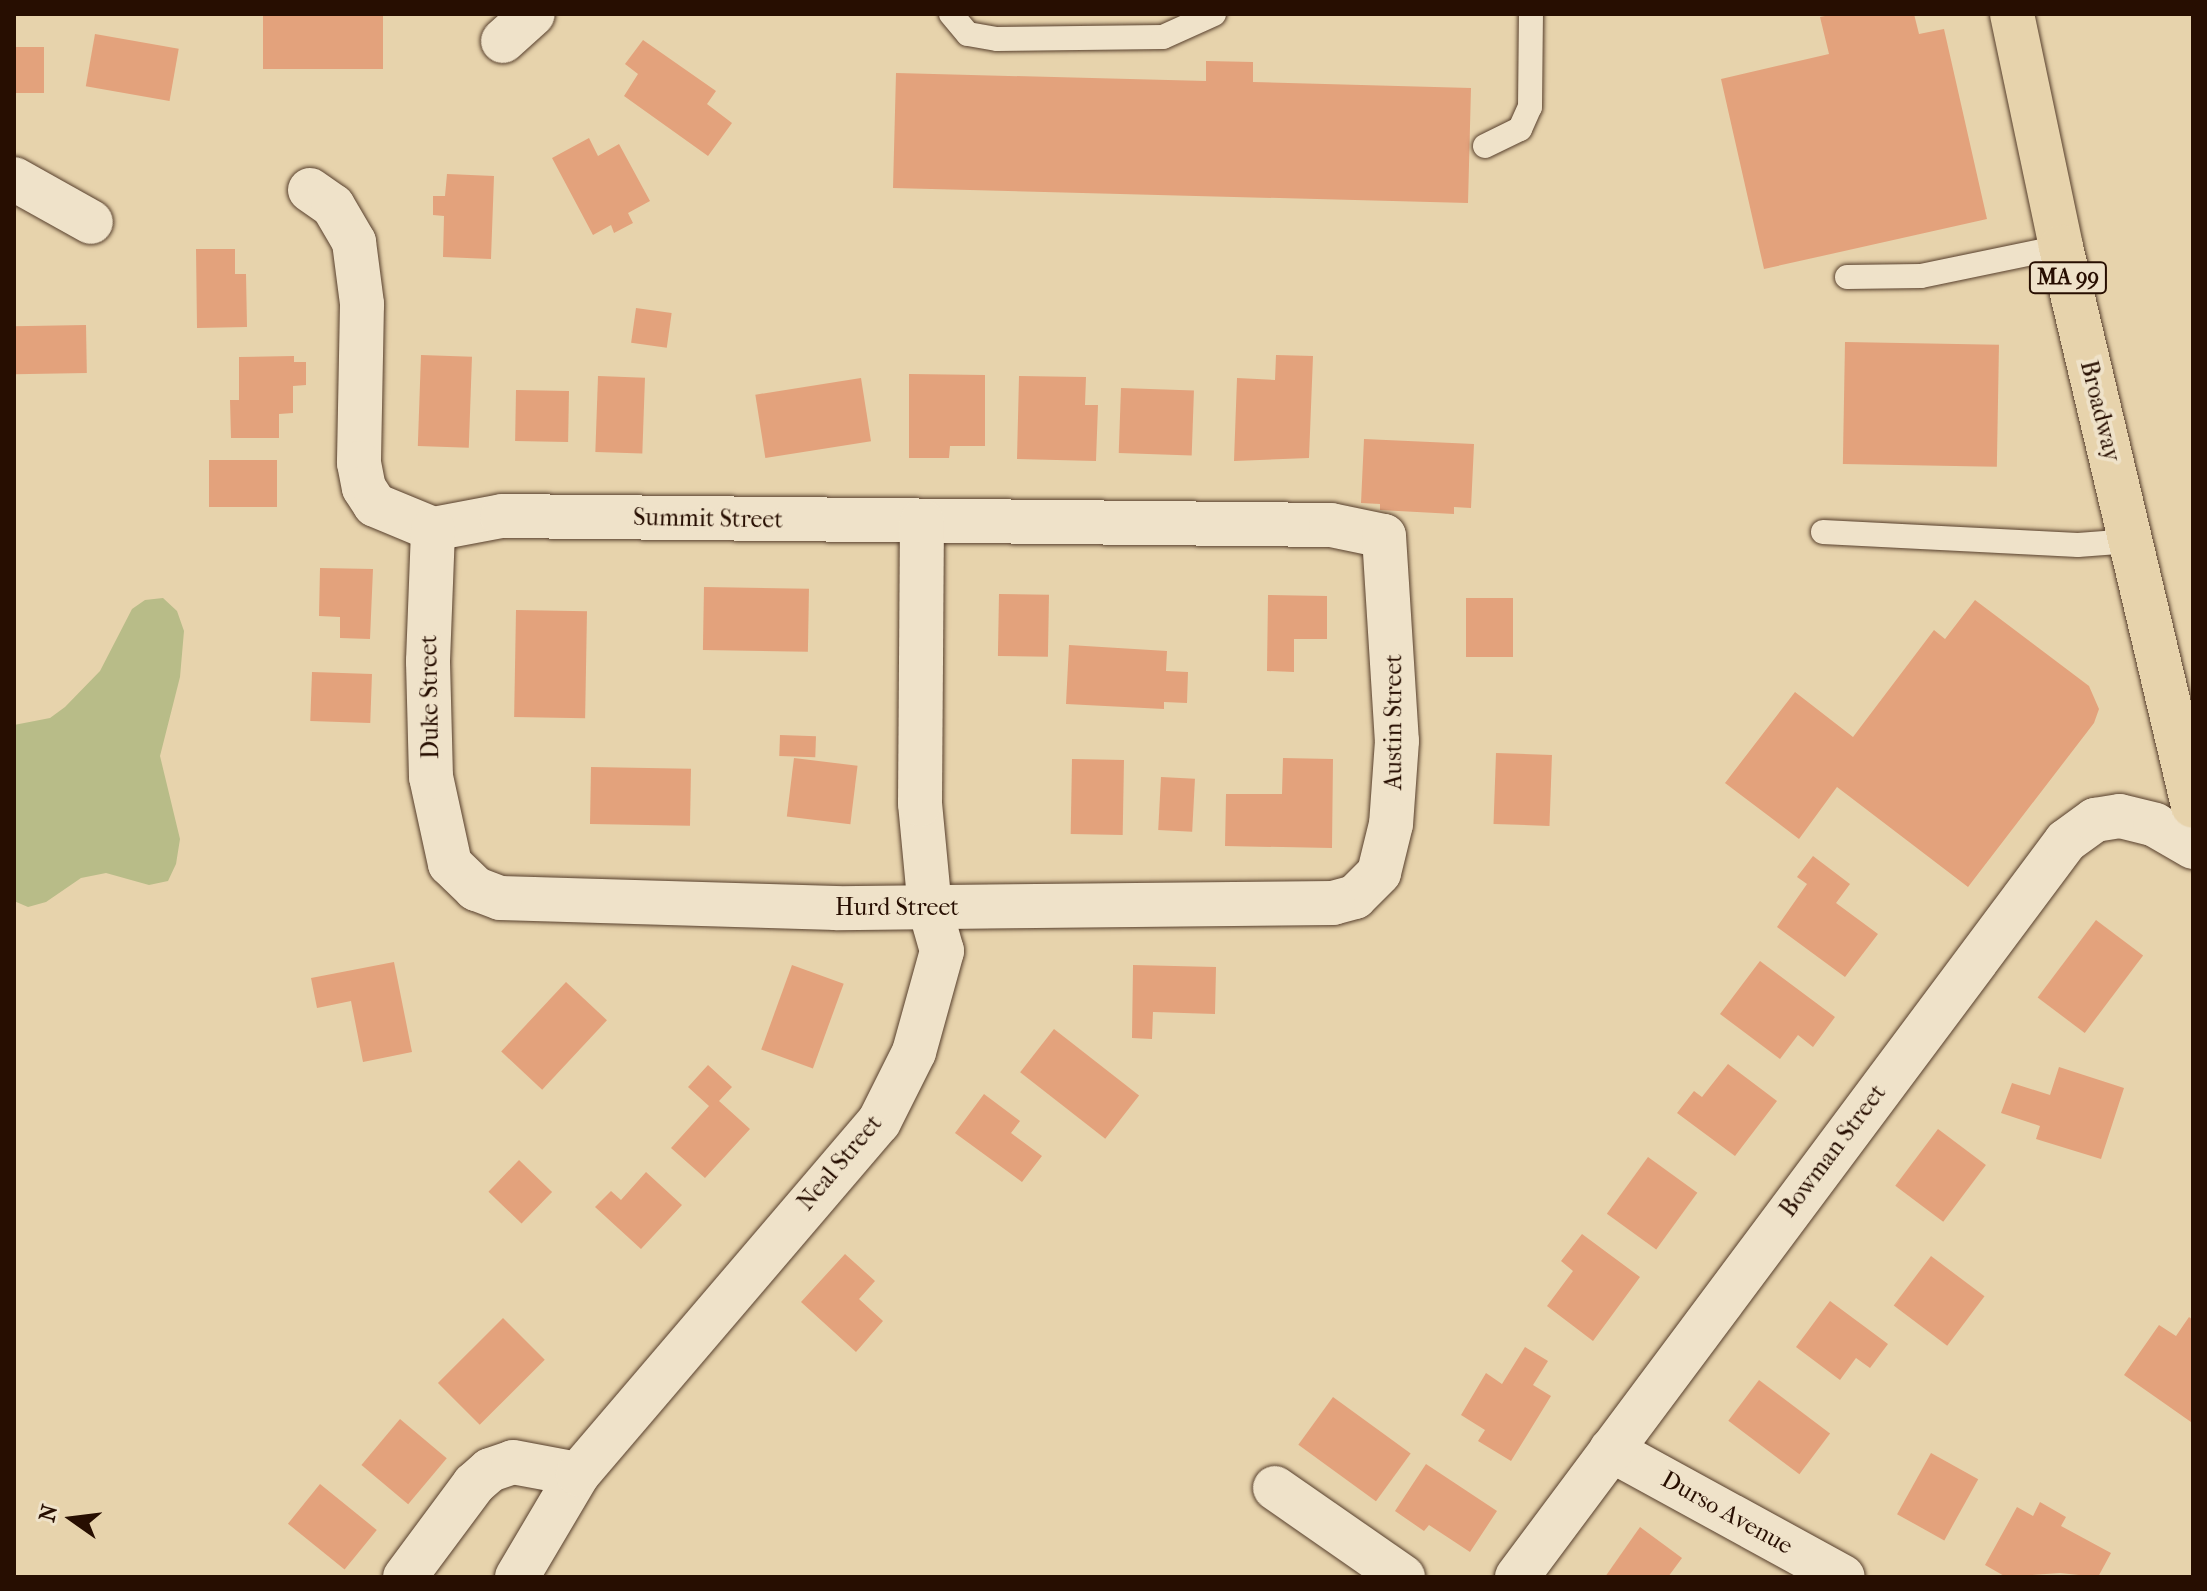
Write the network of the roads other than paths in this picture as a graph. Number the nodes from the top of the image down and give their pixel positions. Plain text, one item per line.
1 (951, 14) edge
2 (1214, 14) edge
3 (1531, 14) edge
4 (2012, 14) edge
5 (1485, 146) dead end
6 (14, 179) edge
7 (310, 190) dead end
8 (91, 222) dead end
9 (2061, 247) junction
10 (1847, 277) dead end
11 (922, 521) junction
12 (433, 529) junction
13 (1823, 532) dead end
14 (1384, 536) joint
15 (2131, 541) junction
16 (2193, 806) edge
17 (2193, 847) edge
18 (450, 864) joint
19 (1355, 897) joint
20 (930, 909) junction
21 (1611, 1450) junction
22 (578, 1474) junction
23 (1275, 1488) dead end
24 (405, 1577) edge
25 (517, 1577) edge
26 (1403, 1577) edge
27 (1517, 1577) edge
28 (1843, 1577) edge

1 - 2 lane
3 - 5 lane
4 - 9 main road, Broadway / MA 99
6 - 8 street
7 - 12 street
9 - 10 lane
9 - 15 main road, Broadway / MA 99
11 - 12 street, Summit Street
11 - 14 street, Summit Street
11 - 20 street, Neal Street
12 - 18 street, Duke Street
13 - 15 lane
14 - 19 street, Austin Street
15 - 16 main road, Broadway / MA 99
17 - 21 street, Bowman Street
18 - 20 street, Hurd Street
19 - 20 street, Hurd Street
20 - 22 street, Neal Street
21 - 27 street, Bowman Street
21 - 28 street, Durso Avenue
22 - 24 street
22 - 25 street, Neal Street
23 - 26 street

